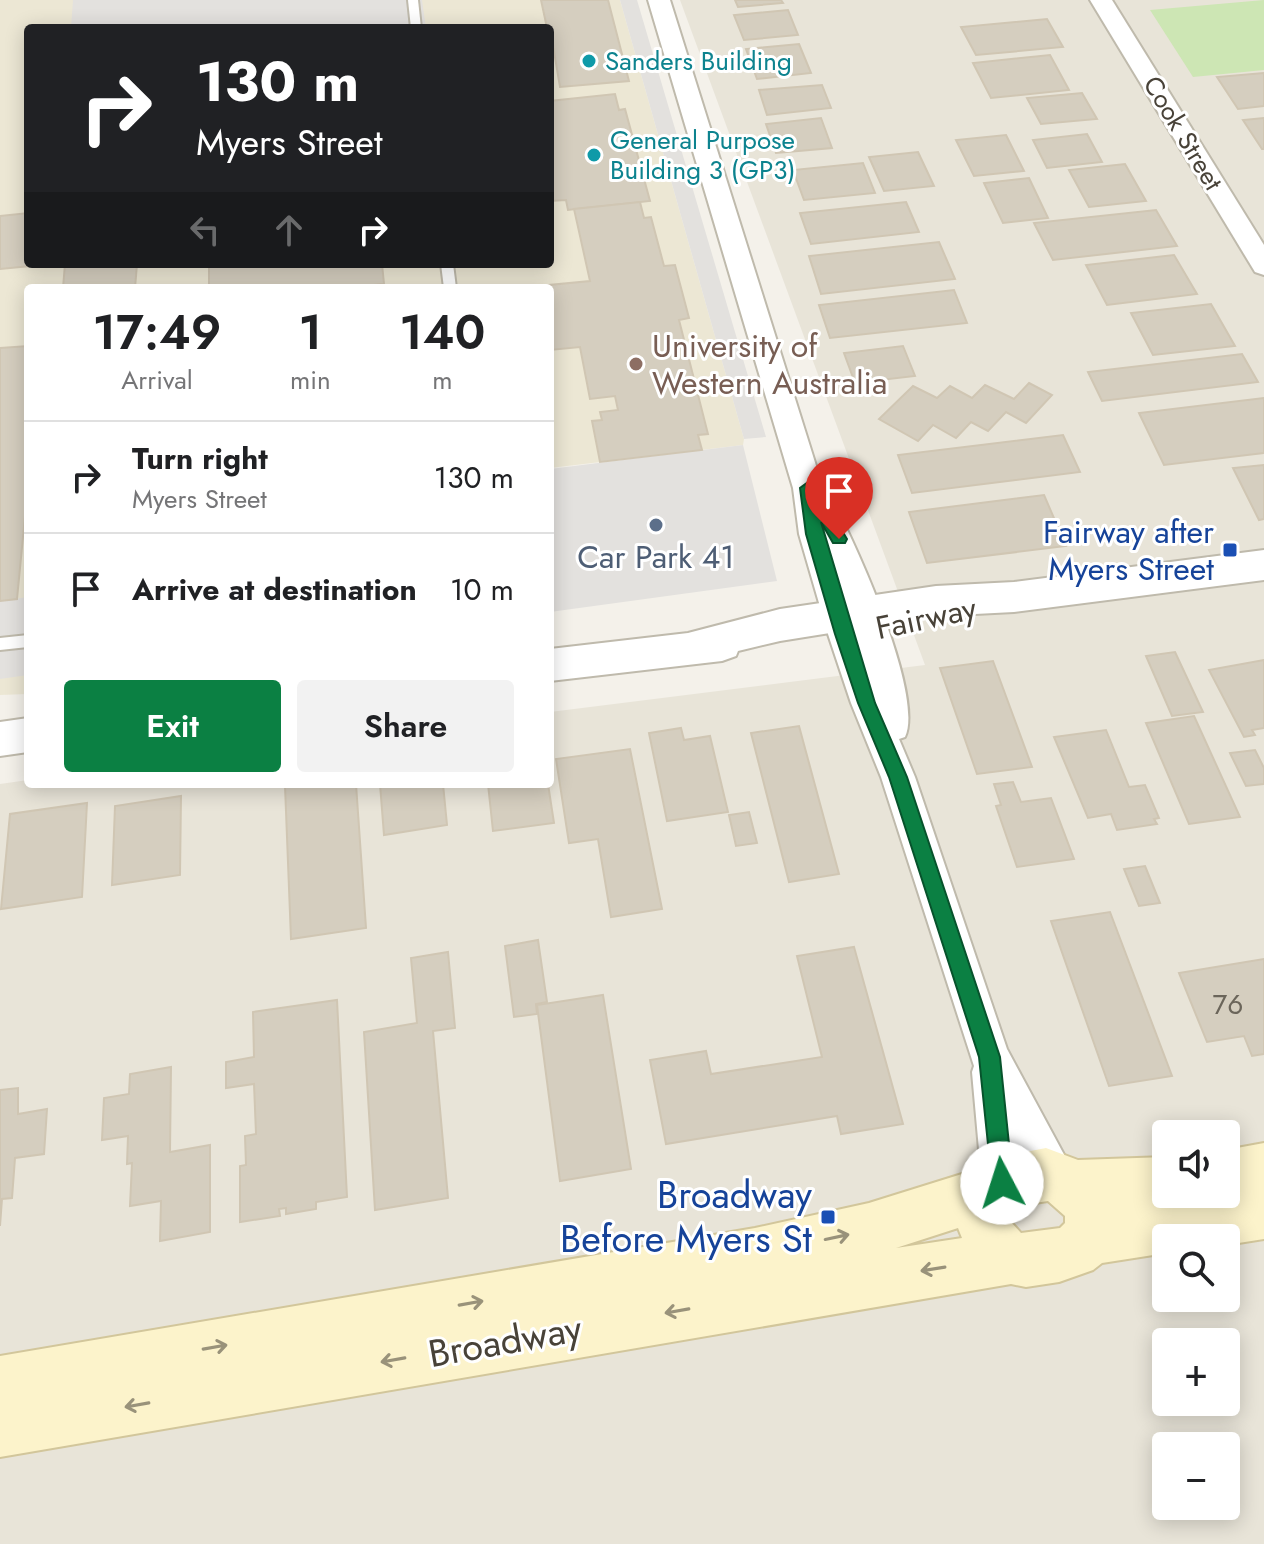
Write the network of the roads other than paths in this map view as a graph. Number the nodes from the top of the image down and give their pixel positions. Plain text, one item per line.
1 (413, 0) edge
2 (659, 0) edge
3 (1101, 0) edge
4 (416, 24) edge
5 (1264, 266) edge
6 (1264, 565) edge
7 (855, 623) junction
8 (24, 641) edge
9 (0, 644) edge
10 (554, 664) edge
11 (24, 736) edge
12 (0, 739) edge
13 (990, 1057) junction
14 (1264, 1169) edge
15 (1240, 1173) edge
16 (1065, 1180) junction
17 (1152, 1183) edge
18 (996, 1187) junction
19 (1264, 1213) edge
20 (1087, 1238) junction
21 (1010, 1257) junction
22 (0, 1384) edge
23 (0, 1428) edge

1 - 4 lane
2 - 7 street
3 - 5 street, Cook Street
6 - 7 street, Fairway
7 - 10 street, Fairway
7 - 13 street
8 - 9 lane
11 - 12 street
13 - 16 street
13 - 18 street
14 - 15 main road
16 - 17 main road
16 - 18 main road
16 - 20 main road
18 - 21 main road
22 -> 18 main road, Broadway
19 - 20 main road
20 - 21 main road
21 -> 23 main road, Broadway

